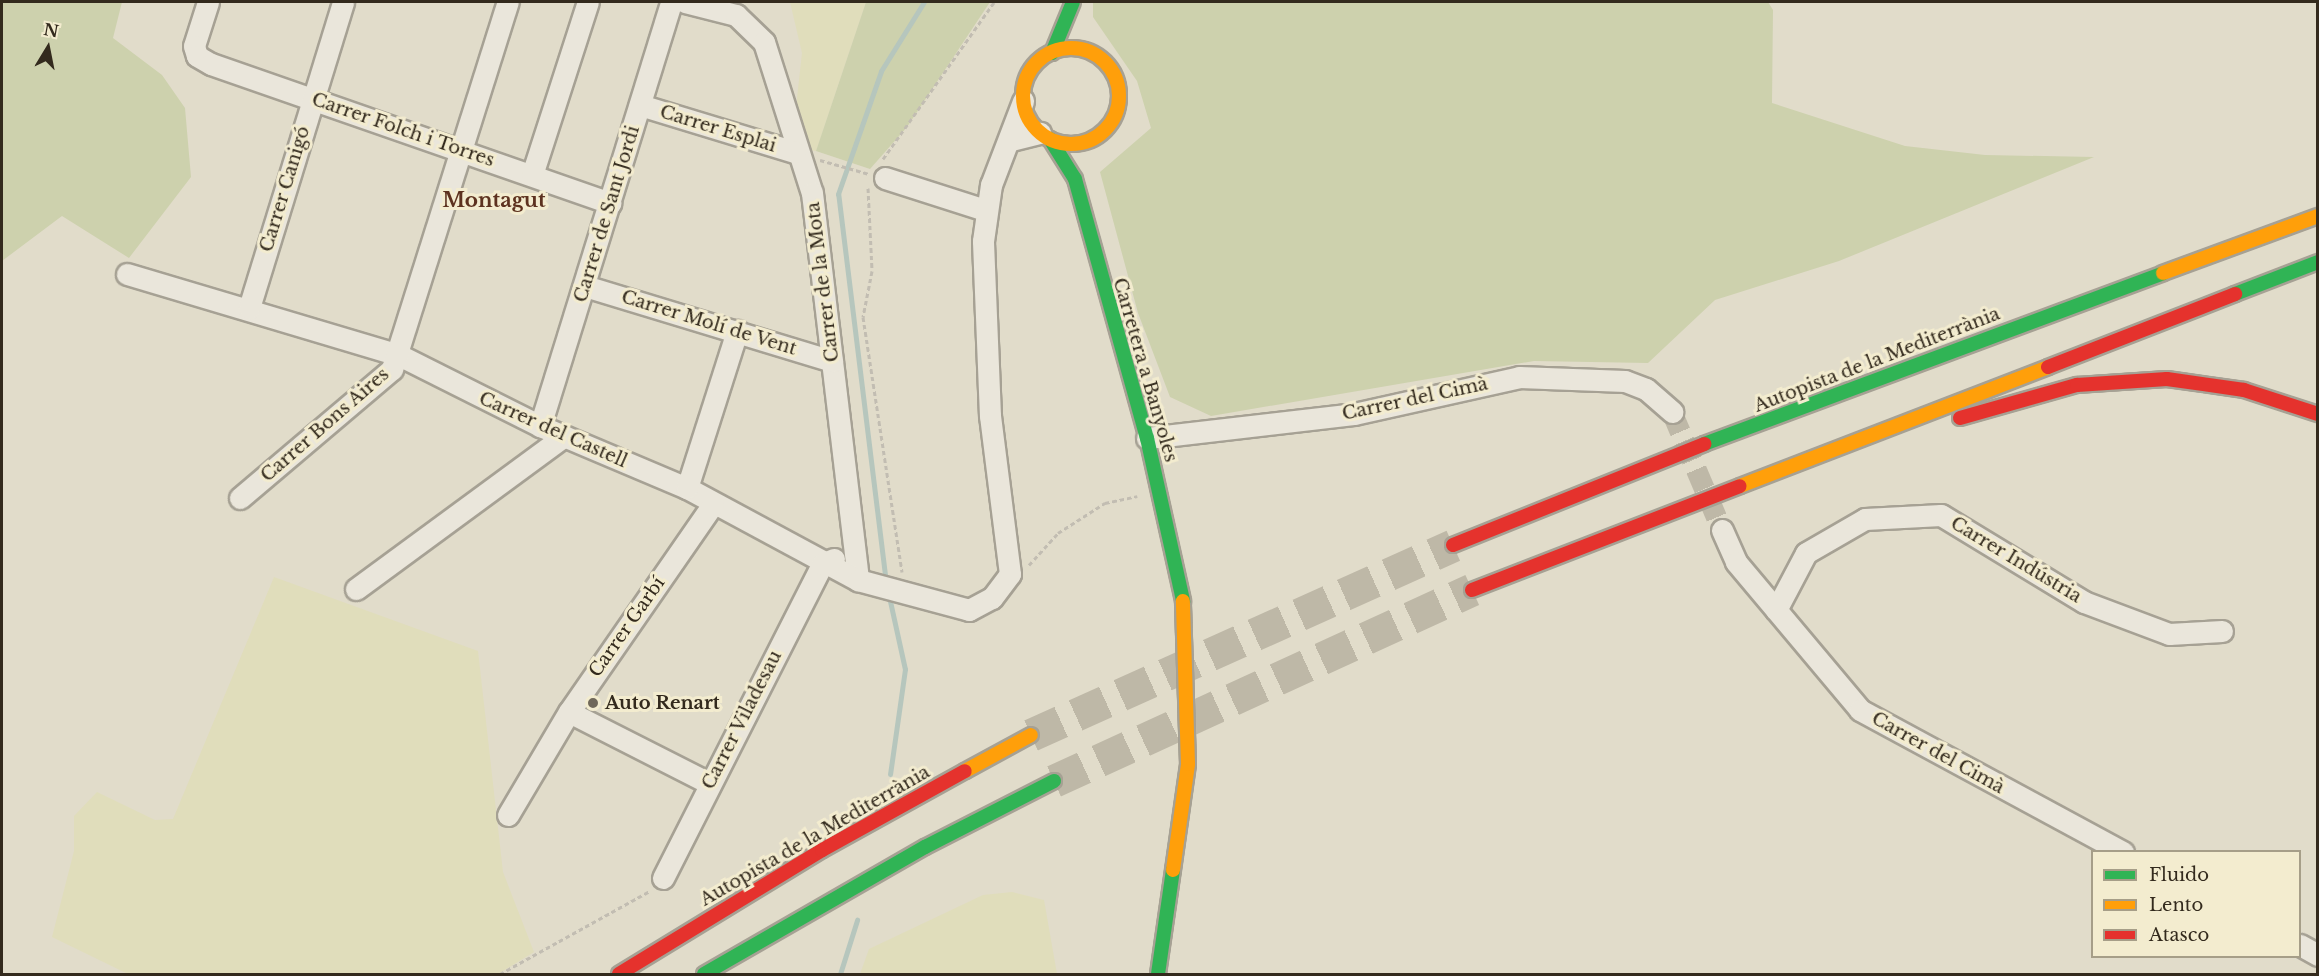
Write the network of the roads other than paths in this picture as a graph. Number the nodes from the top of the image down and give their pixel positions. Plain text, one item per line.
1 (208, 2) edge
2 (343, 2) edge
3 (508, 2) edge
4 (588, 2) edge
5 (671, 2) edge
6 (685, 2) edge
7 (1072, 4) edge
8 (1052, 53) junction
9 (1096, 56) junction
10 (312, 98) junction
11 (1023, 102) junction
12 (640, 105) junction
13 (1045, 136) junction
14 (1096, 137) junction
15 (1011, 140) junction
16 (462, 150) junction
17 (795, 152) junction
18 (532, 175) junction
19 (877, 176) road end
20 (1075, 179) junction
21 (610, 203) junction
22 (985, 210) junction
23 (2318, 216) edge
24 (2264, 219) dead end
25 (2318, 262) edge
26 (127, 274) dead end
27 (2136, 281) junction
28 (585, 286) junction
29 (249, 308) junction
30 (736, 331) junction
31 (399, 355) junction
32 (832, 361) junction
33 (1672, 412) tunnel mouth
34 (2318, 414) edge
35 (540, 426) junction
36 (564, 436) junction
37 (1147, 438) junction
38 (687, 488) junction
39 (240, 498) dead end
40 (713, 504) junction
41 (1722, 530) tunnel mouth
42 (1582, 543) junction
43 (1453, 545) tunnel mouth
44 (855, 550) junction
45 (822, 564) junction
46 (867, 583) junction
47 (356, 589) dead end
48 (1472, 590) tunnel mouth
49 (1776, 610) junction
50 (2222, 631) dead end
51 (568, 712) junction
52 (1031, 735) tunnel mouth
53 (1054, 781) tunnel mouth
54 (709, 783) junction
55 (508, 815) dead end
56 (2119, 850) edge
57 (663, 878) road end
58 (2301, 946) edge
59 (2318, 955) edge
60 (619, 975) edge
61 (704, 975) edge
62 (1158, 975) edge

1 - 10 street, Carrer Folch i Torres
2 - 10 street, Carrer Canigó
3 - 16 street, Carrer Bons Aires
4 - 18 street
5 - 12 street, Carrer de Sant Jordi
6 - 17 street, Carrer de la Mota
7 - 8 main road
7 - 9 main road
8 - 9 main road
8 - 11 main road
9 - 14 main road
10 - 16 street, Carrer Folch i Torres
10 - 29 street, Carrer Canigó
11 - 13 main road
11 - 15 street
12 - 17 street, Carrer Esplai
12 - 21 street, Carrer de Sant Jordi
13 - 14 main road
13 - 15 street
13 - 20 main road, Carretera a Banyoles
14 - 20 main road
15 - 22 street
16 - 18 street, Carrer Folch i Torres
16 - 31 street, Carrer Bons Aires
17 - 32 street, Carrer de la Mota
18 - 21 street, Carrer Folch i Torres
19 - 22 street
20 - 37 main road, Carretera a Banyoles
21 - 28 street, Carrer de Sant Jordi
22 - 46 street, Carrer del Castell
23 - 27 main road, Autopista de la Mediterrània
24 - 27 main road
25 - 42 main road
26 - 29 street, Carrer del Castell
27 - 43 main road, Autopista de la Mediterrània
28 - 30 street, Carrer Molí de Vent
28 - 35 street, Carrer de Sant Jordi
29 - 31 street, Carrer del Castell
30 - 32 street, Carrer Molí de Vent
30 - 38 street
31 - 35 street, Carrer del Castell
31 - 39 street, Carrer Bons Aires
32 - 44 street, Carrer de la Mota
33 - 37 street, Carrer del Cimà
34 - 42 main road
35 - 36 street, Carrer del Castell
36 - 38 street, Carrer del Castell
36 - 47 street
37 - 62 main road, Carretera a Banyoles
38 - 40 street, Carrer del Castell
40 - 45 street, Carrer del Castell
40 - 51 street, Carrer Garbí
41 - 49 street, Carrer del Cimà
42 - 48 main road
44 - 45 street
44 - 46 street, Carrer de la Mota
45 - 46 street, Carrer del Castell
45 - 54 street, Carrer Viladesau
49 - 50 street, Carrer Indústria
49 - 56 street, Carrer del Cimà
51 - 54 street
51 - 55 street, Carrer Garbí
52 - 60 main road, Autopista de la Mediterrània
53 - 61 main road
54 - 57 street, Carrer Viladesau
58 - 59 street

